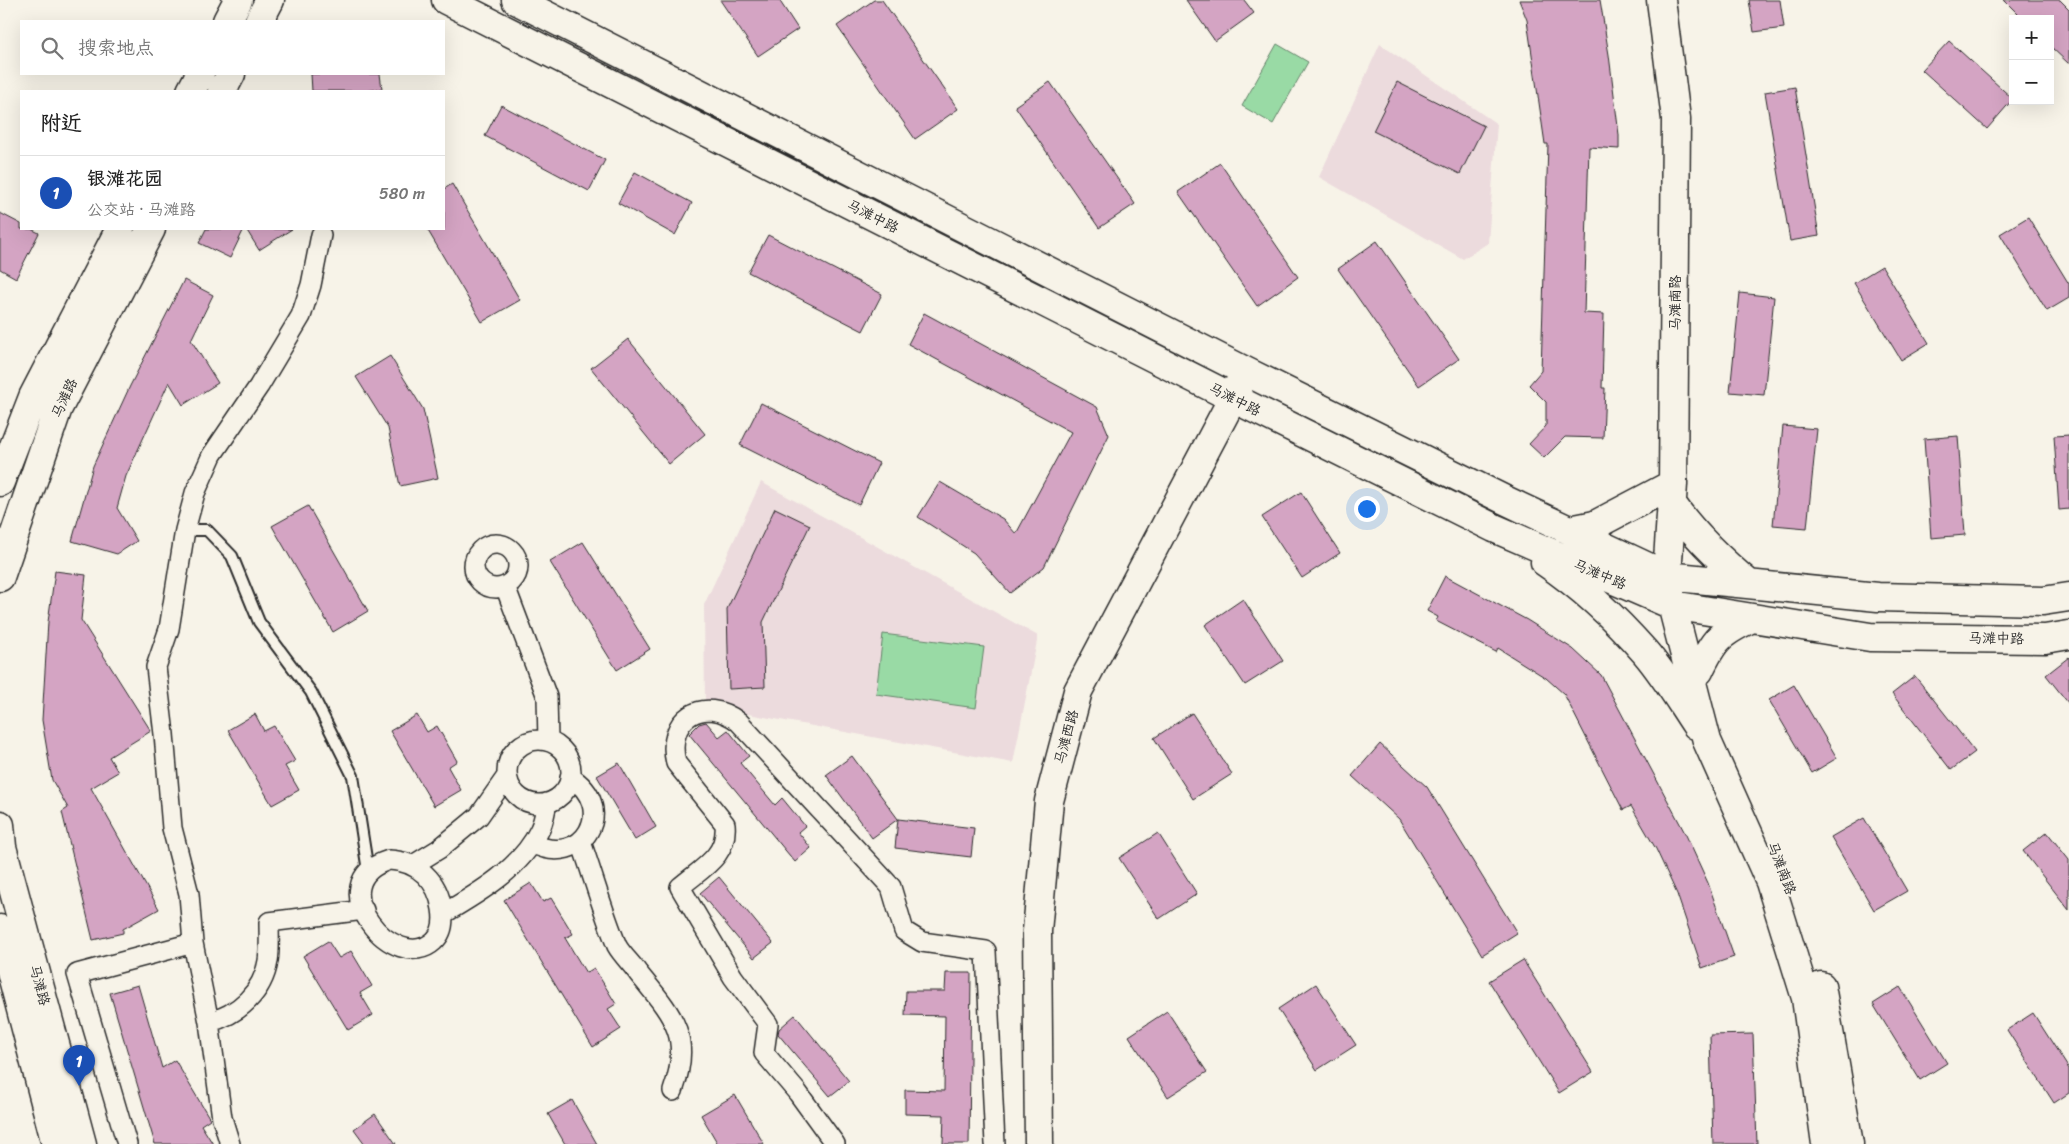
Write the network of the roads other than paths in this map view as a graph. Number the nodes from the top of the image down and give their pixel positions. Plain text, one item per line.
1 (238, 0) edge
2 (270, 0) edge
3 (446, 0) edge
4 (516, 0) edge
5 (1661, 0) edge
6 (228, 20) edge
7 (260, 20) edge
8 (199, 75) edge
9 (230, 75) edge
10 (192, 90) edge
11 (223, 90) edge
12 (119, 230) edge
13 (150, 230) edge
14 (321, 235) dead end
15 (1245, 370) junction
16 (1233, 398) junction
17 (0, 482) edge
18 (1673, 494) junction
19 (1494, 528) junction
20 (185, 530) junction
21 (1570, 530) junction
22 (1667, 576) junction
23 (0, 577) edge
24 (1749, 584) junction
25 (505, 586) dead end
26 (2069, 598) edge
27 (1672, 606) junction
28 (1752, 618) junction
29 (2069, 635) edge
30 (1699, 671) junction
31 (548, 741) junction
32 (1707, 741) junction
33 (507, 776) junction
34 (570, 777) junction
35 (547, 803) junction
36 (0, 825) edge
37 (580, 842) junction
38 (532, 843) junction
39 (413, 865) junction
40 (368, 871) junction
41 (364, 910) junction
42 (443, 914) junction
43 (0, 929) edge
44 (193, 943) junction
45 (6, 979) edge
46 (209, 1022) junction
47 (673, 1091) dead end
48 (56, 1144) edge
49 (82, 1144) edge
50 (127, 1144) edge
51 (230, 1144) edge
52 (835, 1144) edge
53 (995, 1144) edge
54 (1039, 1144) edge
55 (1826, 1144) edge
56 (1849, 1144) edge

1 - 6 main road
2 - 7 main road
3 - 16 main road, 马滩中路
4 - 15 main road, 马滩中路
5 - 18 main road, 马滩南路
8 - 10 main road
9 - 11 main road
12 - 17 main road, 马滩路
13 - 23 main road, 马滩路
14 - 20 street
15 - 16 main road, 马滩西路
15 - 21 main road, 马滩中路
16 - 19 main road, 马滩中路
16 - 54 main road, 马滩西路
18 - 21 main road
18 - 22 main road, 马滩南路
18 - 24 main road
19 - 27 main road, 马滩中路
19 - 32 main road
20 - 40 lane
20 - 44 street
21 - 22 main road, 马滩中路
22 - 24 main road, 马滩中路
22 - 27 main road, 马滩南路
24 - 26 main road, 马滩中路
25 - 31 street
27 - 28 main road, 马滩中路
27 - 30 main road, 马滩南路
27 - 32 main road, 马滩南路
28 - 29 main road, 马滩中路
28 - 30 main road
30 - 56 main road, 马滩南路
31 - 33 street
31 - 34 street
32 - 55 main road, 马滩南路
33 - 35 street
33 - 39 street
34 - 35 street
34 - 37 street
35 - 38 street
36 - 49 main road, 马滩路
37 - 38 street
37 - 47 street
38 - 42 street
39 - 40 street
39 - 42 street
40 - 41 street
41 - 42 street
41 - 46 street
43 - 45 main road, 马滩路
44 - 46 street
44 - 50 street
45 - 48 main road, 马滩路
46 - 51 street
52 - 53 street

